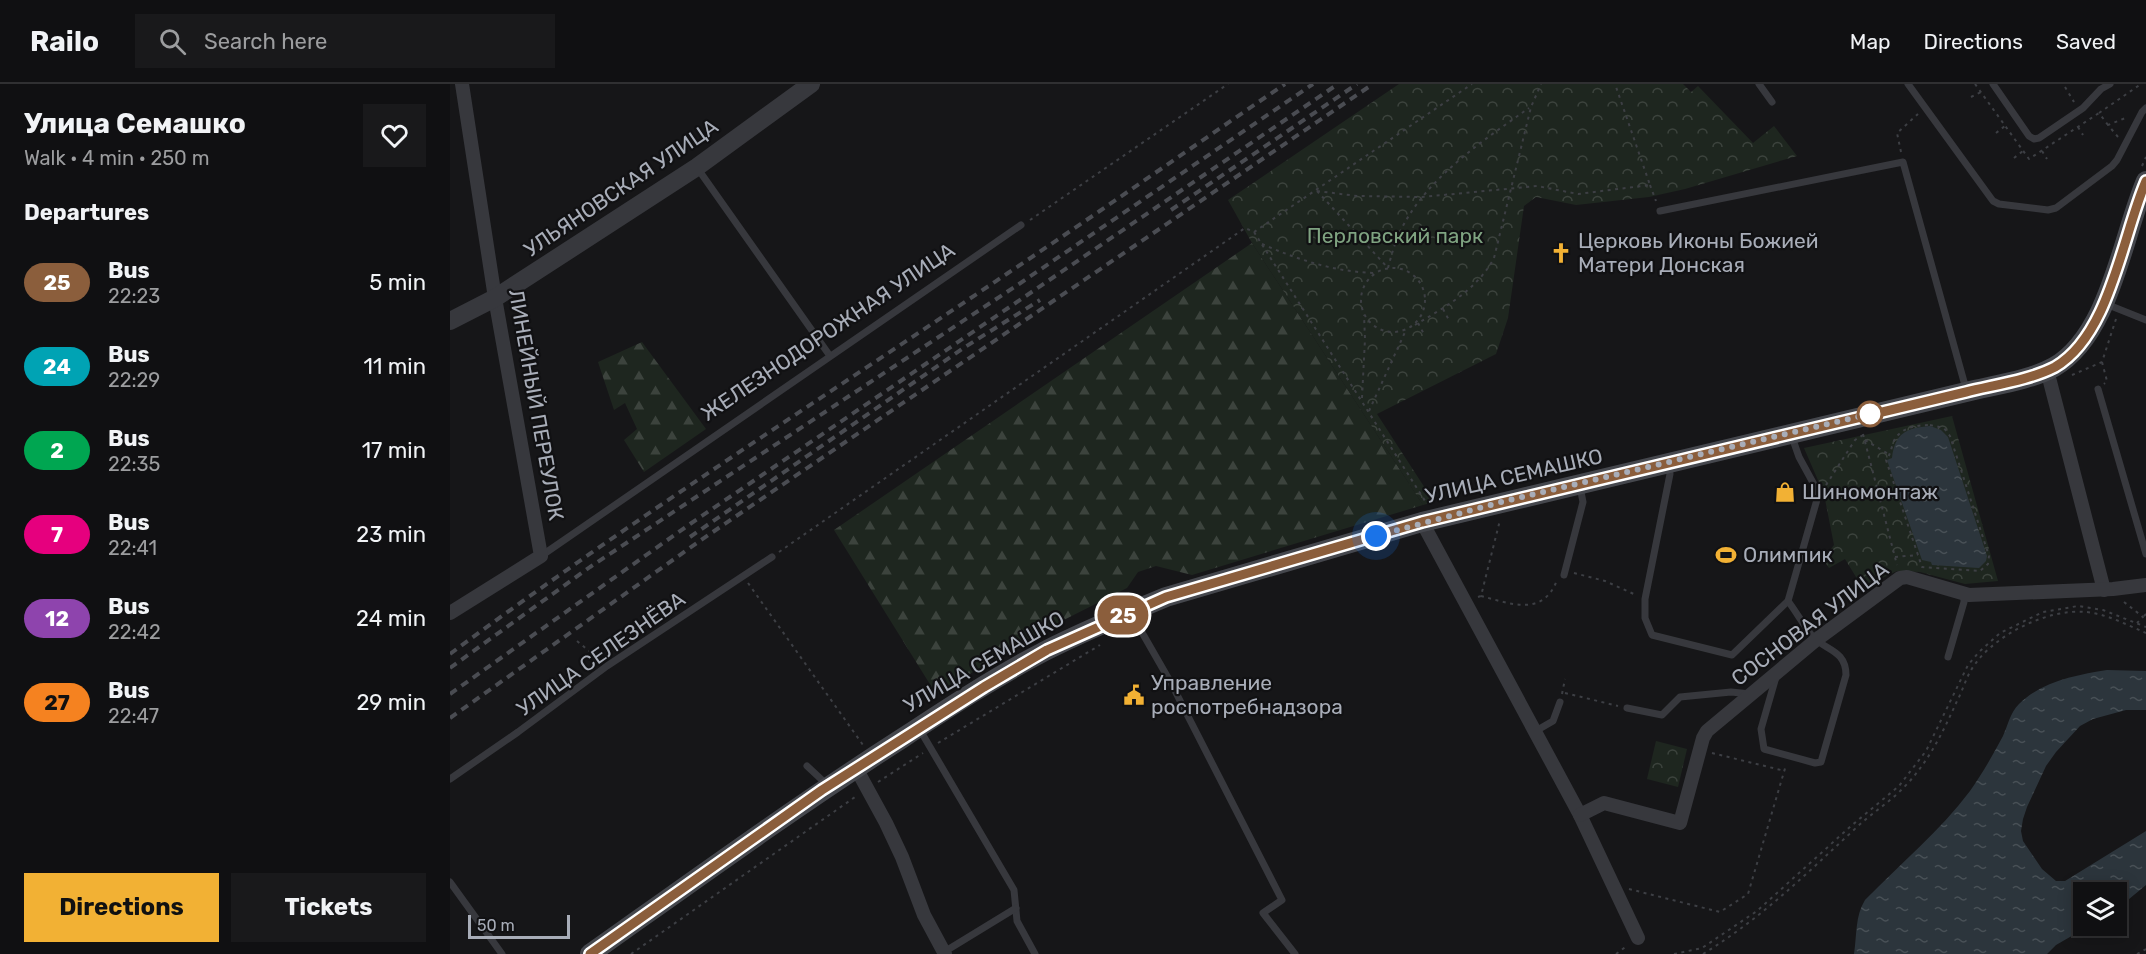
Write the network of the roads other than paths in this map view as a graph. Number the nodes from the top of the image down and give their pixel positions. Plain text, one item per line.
1 (462, 84) edge
2 (811, 84) edge
3 (1759, 84) edge
4 (1908, 84) edge
5 (1993, 84) edge
6 (2110, 84) edge
7 (1772, 102) dead end
8 (2144, 110) edge
9 (697, 167) junction
10 (2144, 174) edge
11 (1660, 211) road end
12 (1021, 225) road end
13 (495, 298) junction
14 (2104, 303) junction
15 (2146, 320) edge
16 (450, 321) edge
17 (830, 356) junction
18 (2047, 370) junction
19 (2098, 389) road end
20 (1966, 392) junction
21 (1791, 434) junction
22 (1668, 463) junction
23 (1580, 484) junction
24 (1427, 517) junction
25 (2146, 554) edge
26 (541, 555) junction
27 (772, 557) road end
28 (1564, 573) road end
29 (2146, 585) edge
30 (2108, 590) junction
31 (1964, 594) junction
32 (1788, 601) junction
33 (1130, 612) junction
34 (450, 613) edge
35 (1816, 640) junction
36 (1948, 657) dead end
37 (1778, 672) junction
38 (1751, 694) junction
39 (1560, 702) road end
40 (1627, 708) road end
41 (918, 728) junction
42 (1534, 732) junction
43 (807, 766) dead end
44 (856, 768) junction
45 (450, 779) edge
46 (822, 785) junction
47 (1580, 815) junction
48 (450, 882) edge
49 (1016, 908) junction
50 (1638, 938) dead end
51 (944, 953) edge
52 (502, 954) edge
53 (590, 954) edge
54 (1035, 954) edge
55 (1295, 954) edge

1 - 13 street, ЛИНЕЙНЫЙ ПЕРЕУЛОК
2 - 9 street, УЛЬЯНОВСКАЯ УЛИЦА
3 - 7 lane
4 - 8 lane
5 - 6 lane
9 - 13 street, УЛЬЯНОВСКАЯ УЛИЦА
9 - 17 lane
10 - 14 main road, УЛИЦА СЕМАШКО
11 - 20 lane
12 - 17 lane, ЖЕЛЕЗНОДОРОЖНАЯ УЛИЦА
13 - 16 street, УЛЬЯНОВСКАЯ УЛИЦА
13 - 26 street, ЛИНЕЙНЫЙ ПЕРЕУЛОК
14 - 15 lane
14 - 18 main road, УЛИЦА СЕМАШКО
17 - 26 lane, ЖЕЛЕЗНОДОРОЖНАЯ УЛИЦА
18 - 20 main road, УЛИЦА СЕМАШКО
18 - 30 street
19 - 25 lane
20 - 21 main road, УЛИЦА СЕМАШКО
21 - 22 main road, УЛИЦА СЕМАШКО
21 - 32 lane
22 - 23 main road, УЛИЦА СЕМАШКО
22 - 32 lane
23 - 24 main road, УЛИЦА СЕМАШКО
23 - 28 lane
24 - 33 main road, УЛИЦА СЕМАШКО
24 - 42 street
26 - 34 street, ЖЕЛЕЗНОДОРОЖНАЯ УЛИЦА
27 - 45 lane, УЛИЦА СЕЛЕЗНЁВА
29 - 30 street, СОСНОВАЯ УЛИЦА
30 - 31 street, СОСНОВАЯ УЛИЦА
31 - 35 street, СОСНОВАЯ УЛИЦА
31 - 36 lane
32 - 35 lane
33 - 41 main road, УЛИЦА СЕМАШКО
33 - 55 lane
35 - 37 street, СОСНОВАЯ УЛИЦА
35 - 37 lane
37 - 38 street, СОСНОВАЯ УЛИЦА
38 - 40 lane
38 - 47 street, СОСНОВАЯ УЛИЦА
39 - 42 lane
41 - 44 main road, УЛИЦА СЕМАШКО
41 - 49 lane
42 - 47 street
43 - 46 lane
44 - 46 main road, УЛИЦА СЕМАШКО
44 - 51 street
46 - 53 main road, УЛИЦА СЕМАШКО
47 - 50 street
48 - 52 lane
49 - 51 lane
49 - 54 lane

